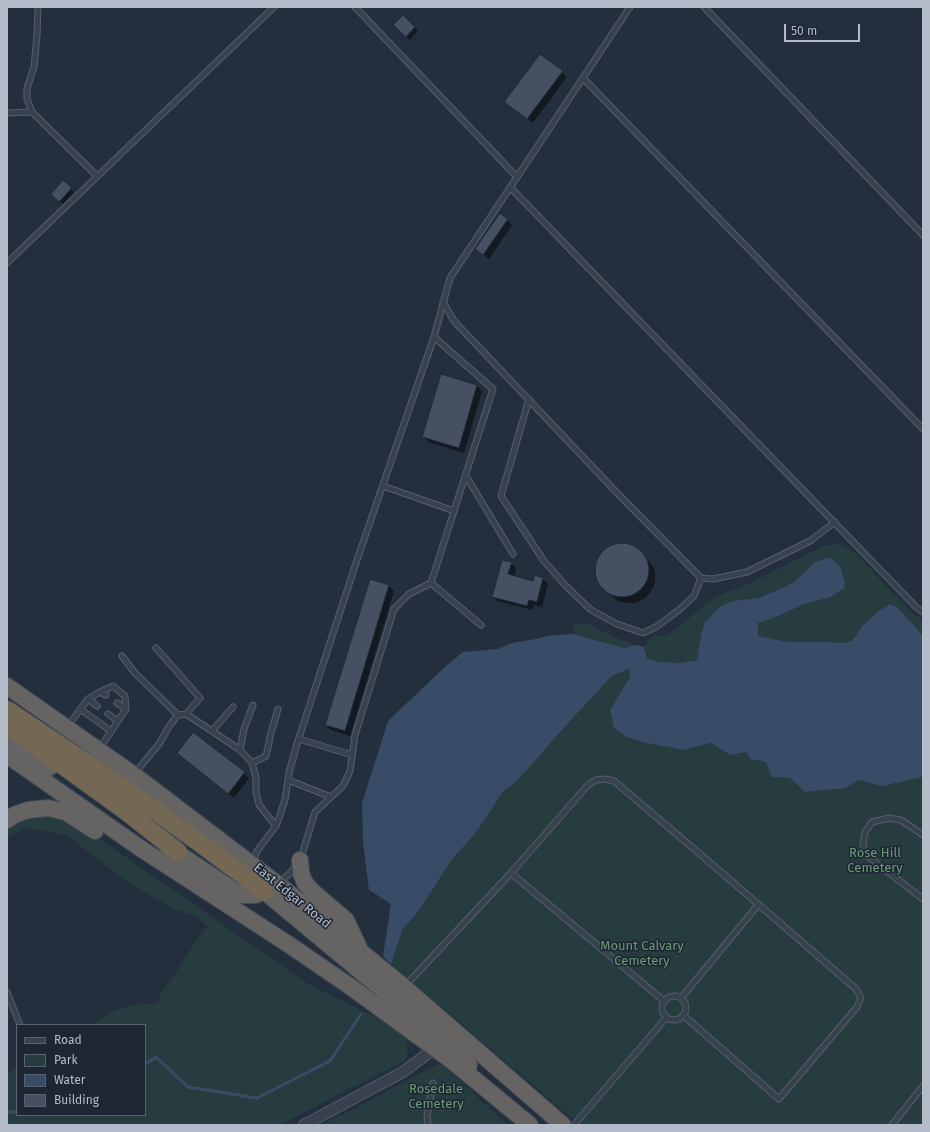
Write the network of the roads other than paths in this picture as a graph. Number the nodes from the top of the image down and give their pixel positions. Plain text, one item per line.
1 (38, 7) edge
2 (274, 7) edge
3 (355, 7) edge
4 (630, 7) edge
5 (704, 7) edge
6 (583, 78) junction
7 (32, 112) junction
8 (7, 113) edge
9 (97, 176) junction
10 (517, 177) junction
11 (510, 187) junction
12 (923, 235) edge
13 (7, 262) edge
14 (443, 302) junction
15 (434, 337) junction
16 (528, 399) junction
17 (923, 429) edge
18 (466, 476) junction
19 (383, 486) junction
20 (454, 511) junction
21 (835, 522) junction
22 (513, 554) dead end
23 (701, 578) junction
24 (431, 583) junction
25 (923, 612) edge
26 (482, 625) dead end
27 (156, 648) dead end
28 (122, 656) dead end
29 (7, 686) edge
30 (100, 692) junction
31 (106, 695) dead end
32 (88, 699) junction
33 (117, 703) dead end
34 (253, 705) dead end
35 (97, 706) dead end
36 (233, 707) dead end
37 (80, 709) junction
38 (278, 709) dead end
39 (7, 710) edge
40 (126, 710) junction
41 (108, 714) dead end
42 (186, 714) junction
43 (178, 715) junction
44 (118, 721) junction
45 (7, 725) edge
46 (67, 728) junction
47 (112, 731) junction
48 (212, 731) junction
49 (7, 737) edge
50 (299, 739) junction
51 (240, 750) junction
52 (98, 751) junction
53 (7, 755) edge
54 (352, 755) junction
55 (252, 763) junction
56 (134, 775) junction
57 (288, 780) junction
58 (331, 797) junction
59 (7, 820) edge
60 (276, 826) junction
61 (923, 835) edge
62 (178, 852) junction
63 (300, 860) junction
64 (170, 869) junction
65 (250, 871) junction
66 (511, 873) junction
67 (270, 887) junction
68 (923, 899) edge
69 (758, 904) junction
70 (361, 953) junction
71 (404, 987) junction
72 (7, 992) edge
73 (681, 998) junction
74 (664, 1000) junction
75 (683, 1016) junction
76 (666, 1018) junction
77 (20, 1024) edge
78 (435, 1048) junction
79 (433, 1083) dead end
80 (923, 1086) edge
81 (507, 1106) junction
82 (304, 1125) edge
83 (428, 1125) edge
84 (530, 1125) edge
85 (563, 1125) edge
86 (574, 1125) edge
87 (892, 1125) edge

1 - 7 lane
2 - 9 lane
3 - 10 lane
4 - 6 lane
5 - 12 lane
6 - 10 lane
6 - 17 lane
7 - 8 lane
7 - 9 lane
9 - 13 lane
10 - 11 lane
11 - 14 lane
11 - 21 lane
14 - 15 lane
14 - 16 lane
15 - 18 lane
15 - 19 lane
16 - 23 lane
16 - 23 lane
18 - 20 lane
18 - 22 lane
19 - 20 lane
19 - 50 lane
20 - 24 lane
21 - 23 lane
21 - 25 lane
24 - 26 lane
24 - 54 lane
27 - 42 lane
28 - 43 lane
29 - 46 highway, East Edgar Road
30 - 31 lane
30 - 32 lane
30 - 40 lane
32 - 35 lane
32 - 37 lane
33 - 40 lane
34 - 51 lane
36 - 48 lane
37 - 46 lane
37 - 47 lane
38 - 55 lane
39 - 65 highway
40 - 44 lane
41 - 44 lane
42 - 43 lane
42 - 48 lane
43 - 56 lane
44 - 47 lane
45 - 62 highway
46 - 52 highway, East Edgar Road
47 - 52 lane
48 - 51 lane
49 - 62 highway
50 - 54 lane
50 - 57 lane
51 - 55 lane
52 - 56 highway, East Edgar Road
53 - 64 highway
54 - 58 lane
55 - 60 lane
56 - 65 highway, East Edgar Road
57 - 58 lane
57 - 60 lane
58 - 63 lane
59 - 64 highway
60 - 65 lane
61 - 68 lane
62 - 67 highway
63 - 67 lane
63 - 70 highway
64 - 78 highway
65 - 67 highway
66 - 69 lane
66 - 71 lane
66 - 74 lane
67 - 70 highway, East Edgar Road
67 - 81 highway
69 - 73 lane
69 - 75 lane
70 - 71 highway, East Edgar Road
71 - 85 highway, East Edgar Road
72 - 77 lane
73 - 74 lane
73 - 75 lane
74 - 76 lane
75 - 76 lane
76 - 86 lane
78 - 81 highway
78 - 82 street
79 - 83 lane
80 - 87 lane
81 - 84 highway

